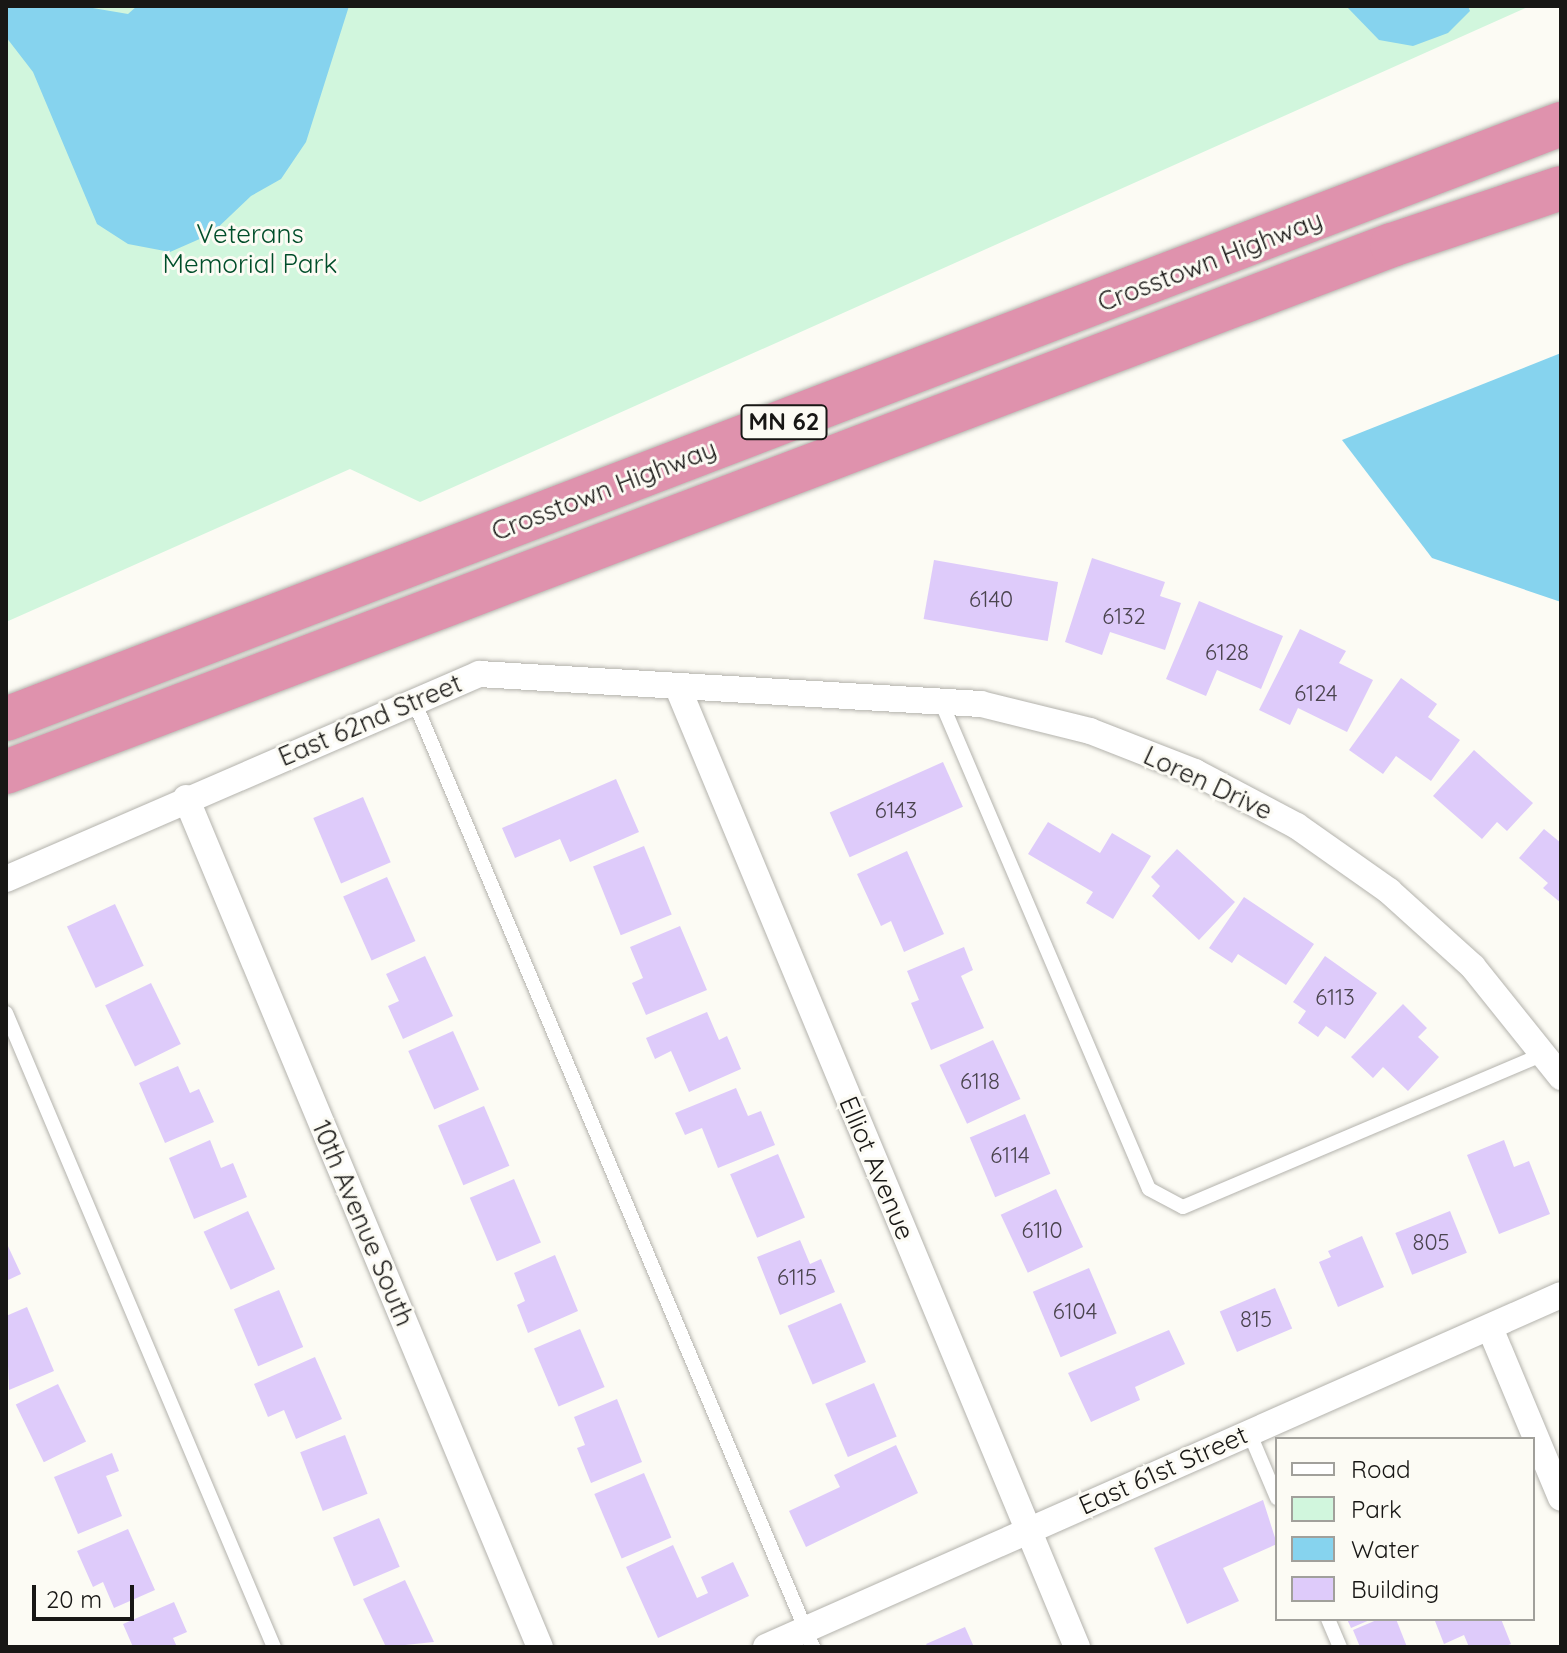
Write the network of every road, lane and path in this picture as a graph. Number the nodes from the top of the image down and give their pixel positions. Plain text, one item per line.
1 (1561, 124) edge
2 (1561, 188) edge
3 (678, 688) junction
4 (757, 691) joint
5 (414, 701) junction
6 (942, 704) junction
7 (6, 719) edge
8 (6, 772) edge
9 (186, 798) junction
10 (6, 879) edge
11 (6, 1013) edge
12 (1545, 1053) junction
13 (1561, 1077) edge
14 (1561, 1295) edge
15 (1490, 1328) junction
16 (1249, 1432) junction
17 (1275, 1493) edge
18 (1561, 1498) edge
19 (1027, 1530) junction
20 (1329, 1621) edge
21 (810, 1638) edge
22 (274, 1647) edge
23 (540, 1647) edge
24 (766, 1647) edge
25 (1077, 1647) edge
26 (1340, 1647) edge

1 - 7 highway, Crosstown Highway / MN 62
2 - 8 highway, Crosstown Highway / MN 62
3 - 4 street, East 62nd Street
3 - 5 street, East 62nd Street
3 - 19 street, Elliot Avenue
4 - 6 street, Loren Drive
5 - 9 street, East 62nd Street
5 - 21 lane
6 - 12 street, Loren Drive
6 - 12 lane
9 - 10 street, East 62nd Street
9 - 23 street, 10th Avenue South
11 - 22 lane
12 - 13 street, Loren Drive
14 - 15 street, East 61st Street
15 - 16 street, East 61st Street
15 - 18 street
16 - 17 lane
16 - 19 street, East 61st Street
19 - 21 street, East 61st Street
19 - 25 street, Elliot Avenue
20 - 26 lane
21 - 24 street, East 61st Street

